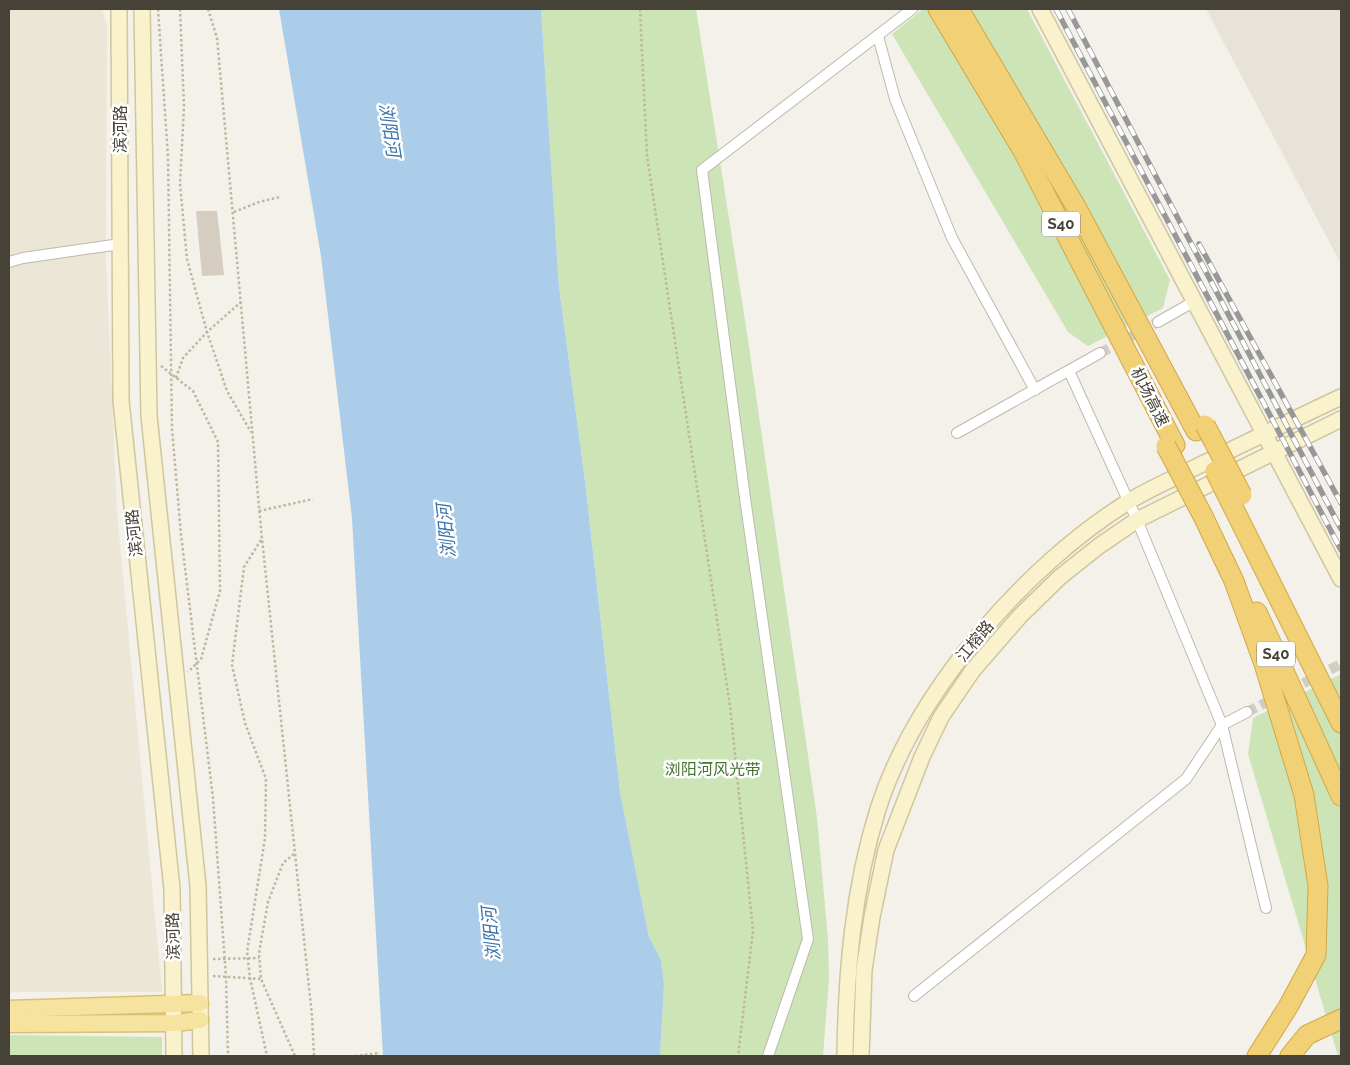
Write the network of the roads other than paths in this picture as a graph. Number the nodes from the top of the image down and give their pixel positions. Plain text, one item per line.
1 (119, 9) edge
2 (142, 9) edge
3 (912, 9) edge
4 (938, 9) edge
5 (959, 9) edge
6 (1040, 9) edge
7 (878, 36) junction
8 (120, 244) junction
9 (9, 262) edge
10 (1194, 301) junction
11 (1158, 322) tunnel mouth
12 (1100, 353) tunnel mouth
13 (1069, 371) junction
14 (1035, 390) junction
15 (1341, 397) edge
16 (1341, 419) edge
17 (957, 433) dead end
18 (1264, 434) junction
19 (1274, 452) junction
20 (1236, 498) junction
21 (1129, 501) junction
22 (1207, 514) junction
23 (1137, 520) junction
24 (1341, 578) edge
25 (1341, 702) edge
26 (1247, 712) tunnel mouth
27 (1341, 723) edge
28 (1222, 725) junction
29 (1341, 796) edge
30 (1266, 908) dead end
31 (914, 996) dead end
32 (200, 1002) junction
33 (174, 1004) junction
34 (9, 1009) edge
35 (1341, 1019) edge
36 (200, 1020) junction
37 (175, 1023) junction
38 (9, 1024) edge
39 (174, 1056) edge
40 (201, 1056) edge
41 (768, 1056) edge
42 (845, 1056) edge
43 (861, 1056) edge
44 (1257, 1056) edge
45 (1290, 1056) edge

1 - 8 main road, 滨河路
2 - 32 main road, 滨河路
3 - 7 street
4 - 22 highway, 机场高速 / S40
5 - 20 highway, 机场高速 / S40, bridge
6 - 10 main road
7 - 14 street
7 - 41 street
8 - 9 street
8 - 33 main road, 滨河路
10 - 11 street
10 - 18 main road
12 - 13 street
13 - 14 street
13 - 21 street
14 - 17 street
15 - 18 main road, 江榕路
16 - 19 main road, 江榕路
18 - 19 main road
18 - 21 main road, 江榕路
19 - 23 main road, 江榕路
19 - 24 main road
20 - 25 highway
20 - 27 highway, 机场高速 / S40
21 - 23 street
21 - 42 main road, 江榕路
22 - 29 highway, 机场高速 / S40
22 - 44 highway
23 - 28 street
23 - 43 main road, 江榕路
26 - 28 street
28 - 30 street
28 - 31 street
32 - 33 main road
32 - 36 main road, 滨河路
33 - 34 main road
33 - 37 main road, 滨河路
35 - 45 highway
36 - 37 main road
36 - 40 main road, 滨河路
37 - 38 main road
37 - 39 main road, 滨河路

